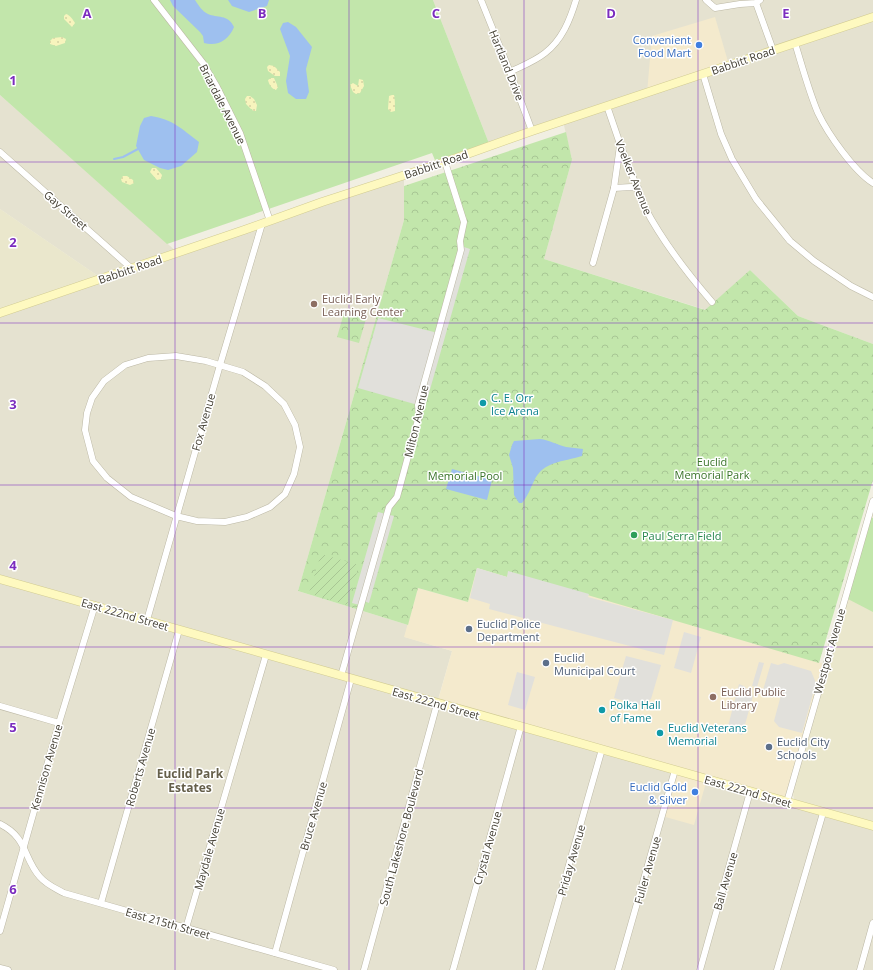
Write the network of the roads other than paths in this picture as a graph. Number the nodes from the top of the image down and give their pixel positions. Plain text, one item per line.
1 (154, 0) edge
2 (481, 0) edge
3 (576, 0) edge
4 (706, 0) edge
5 (758, 2) edge
6 (873, 17) edge
7 (794, 43) junction
8 (773, 50) junction
9 (510, 72) junction
10 (703, 74) junction
11 (608, 106) junction
12 (532, 131) junction
13 (620, 144) junction
14 (0, 152) edge
15 (445, 162) junction
16 (873, 183) edge
17 (614, 188) junction
18 (638, 188) junction
19 (266, 222) junction
20 (593, 263) dead end
21 (132, 268) junction
22 (873, 297) edge
23 (712, 302) dead end
24 (0, 313) edge
25 (220, 365) junction
26 (873, 500) edge
27 (176, 516) junction
28 (0, 579) edge
29 (95, 605) junction
30 (147, 620) junction
31 (179, 630) junction
32 (266, 655) junction
33 (341, 676) junction
34 (351, 679) junction
35 (437, 704) junction
36 (0, 706) edge
37 (59, 723) junction
38 (521, 726) junction
39 (602, 749) junction
40 (675, 770) junction
41 (750, 792) junction
42 (786, 802) junction
43 (823, 812) junction
44 (0, 824) edge
45 (873, 826) edge
46 (24, 845) junction
47 (101, 904) junction
48 (873, 923) edge
49 (186, 928) junction
50 (0, 930) edge
51 (274, 953) junction
52 (0, 968) edge
53 (8, 970) edge
54 (334, 970) edge
55 (364, 970) edge
56 (453, 970) edge
57 (539, 970) edge
58 (618, 970) edge
59 (700, 970) edge
60 (776, 970) edge
61 (860, 970) edge

1 - 19 street, Briardale Avenue
2 - 9 street, Hartland Drive
3 - 9 street
4 - 5 street
5 - 8 street
6 - 7 main road, Babbitt Road
7 - 8 main road, Babbitt Road
7 - 16 street
8 - 10 main road, Babbitt Road
9 - 12 street, Hartland Drive
10 - 11 main road, Babbitt Road
10 - 22 street
11 - 12 main road, Babbitt Road
11 - 13 street, Voelker Avenue
12 - 15 main road, Babbitt Road
13 - 17 street
13 - 18 street, Voelker Avenue
14 - 21 street, Gay Street
15 - 19 main road, Babbitt Road
15 - 33 street, Milton Avenue
17 - 18 street
17 - 20 street
18 - 23 street, Voelker Avenue
19 - 21 main road, Babbitt Road
19 - 25 street, Fox Avenue
21 - 24 main road, Babbitt Road
25 - 27 street, Fox Avenue
25 - 27 street
25 - 27 street
26 - 42 street, Westport Avenue
27 - 30 street, Fox Avenue
28 - 29 main road, East 222nd Street
29 - 30 main road, East 222nd Street
29 - 37 street, Kennison Avenue
30 - 31 main road, East 222nd Street
31 - 32 main road, East 222nd Street
31 - 47 street, Roberts Avenue
32 - 33 main road, East 222nd Street
32 - 49 street, Maydale Avenue
33 - 34 main road, East 222nd Street
34 - 35 main road, East 222nd Street
34 - 51 street, Bruce Avenue
35 - 38 main road, East 222nd Street
35 - 55 street, South Lakeshore Boulevard
36 - 37 street
37 - 46 street, Kennison Avenue
38 - 39 main road, East 222nd Street
38 - 56 street, Crystal Avenue
39 - 40 main road, East 222nd Street
39 - 57 street, Priday Avenue
40 - 41 main road, East 222nd Street
40 - 58 street, Fuller Avenue
41 - 42 main road, East 222nd Street
41 - 59 street, Ball Avenue
42 - 43 main road, East 222nd Street
43 - 45 main road, East 222nd Street
43 - 60 street
44 - 46 street
46 - 47 street, East 215th Street
46 - 50 street, Kennison Avenue
47 - 49 street, East 215th Street
48 - 61 street
49 - 51 street, East 215th Street
51 - 54 street, East 215th Street
52 - 53 street

